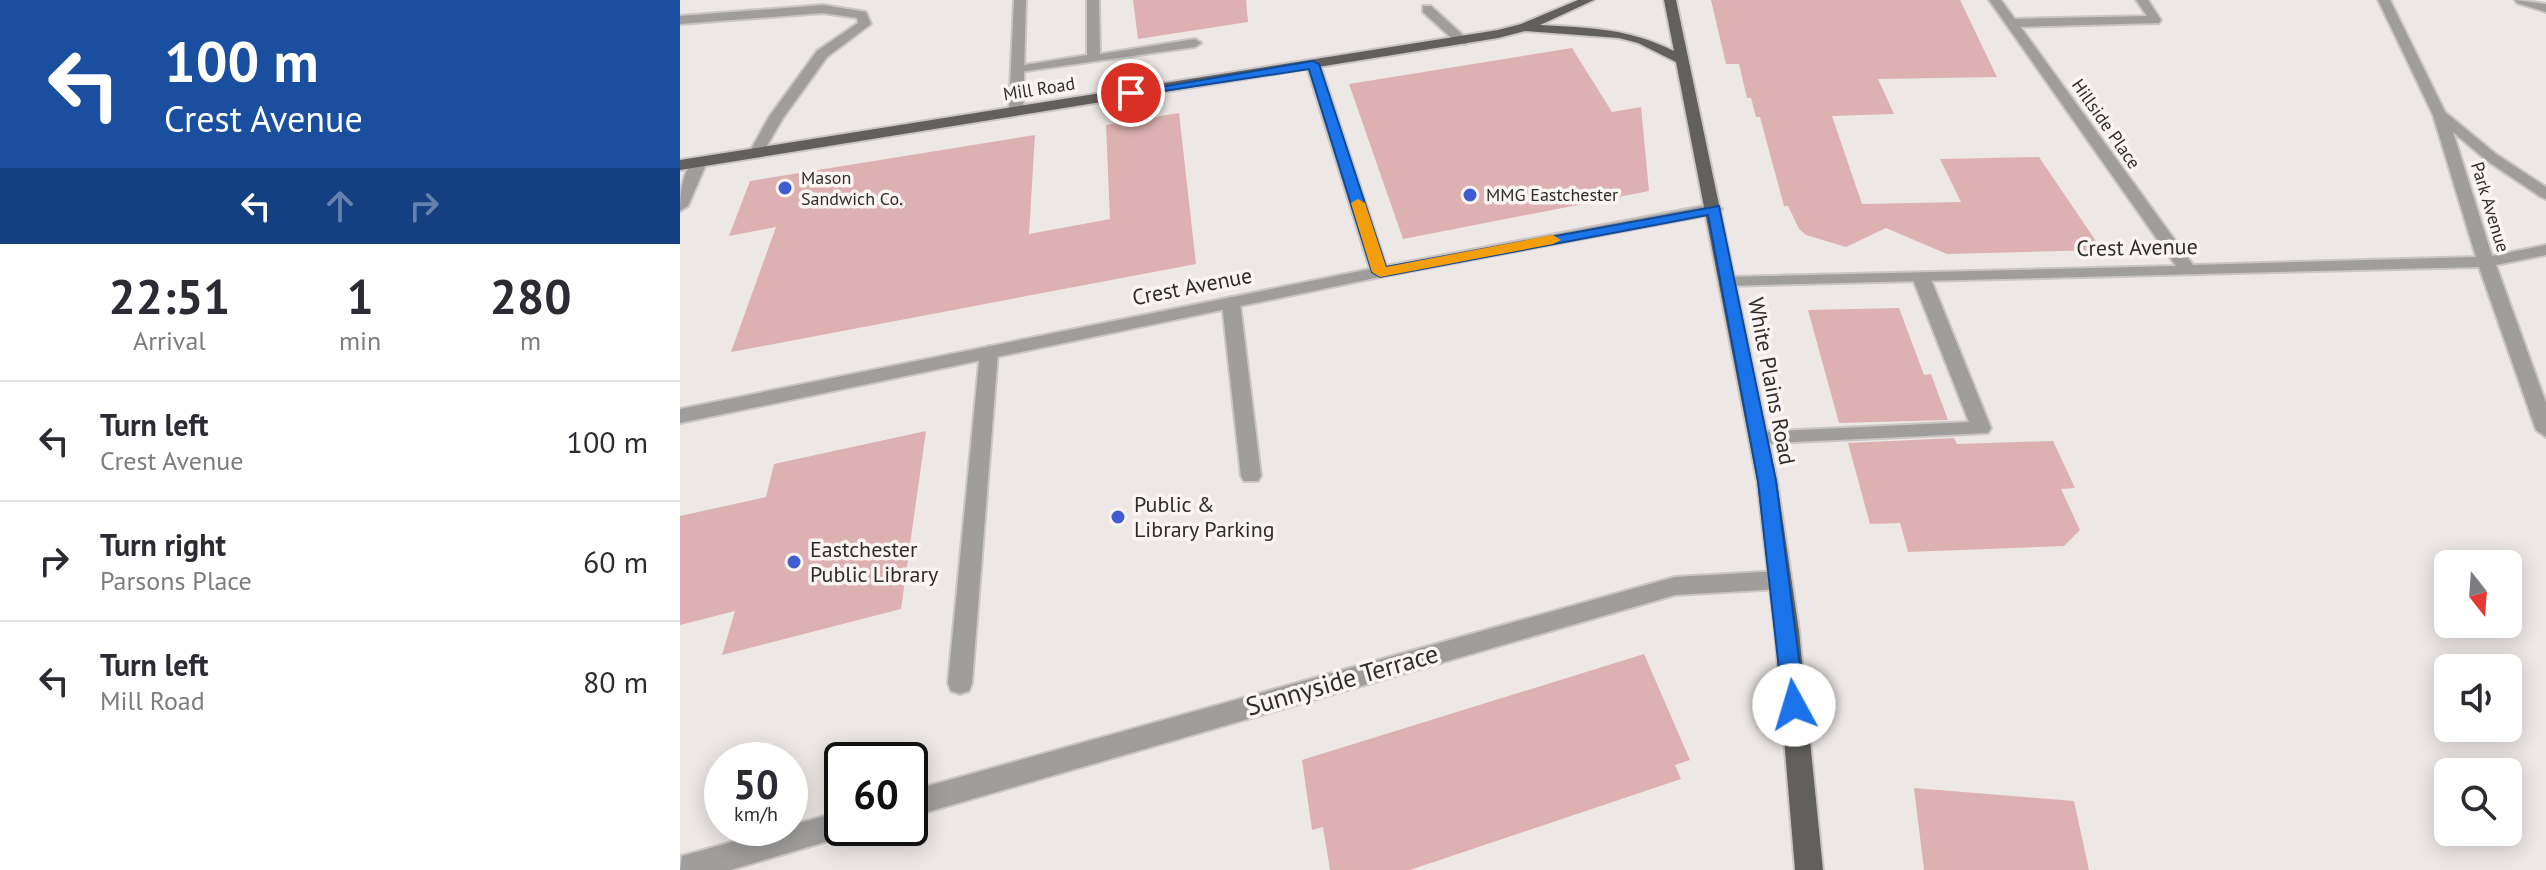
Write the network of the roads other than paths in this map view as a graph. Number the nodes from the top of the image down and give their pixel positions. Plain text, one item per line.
1 (1020, 0) edge
2 (1093, 0) edge
3 (1588, 0) edge
4 (1670, 0) edge
5 (1995, 0) edge
6 (2142, 0) edge
7 (2384, 0) edge
8 (2521, 0) edge
9 (2546, 8) edge
10 (1427, 9) dead end
11 (680, 20) edge
12 (2012, 23) junction
13 (1525, 27) junction
14 (1462, 41) junction
15 (1195, 43) dead end
16 (1094, 59) junction
17 (1684, 61) junction
18 (1313, 64) junction
19 (1018, 70) junction
20 (1016, 111) junction
21 (2440, 115) junction
22 (756, 153) junction
23 (700, 162) junction
24 (680, 165) edge
25 (2546, 194) edge
26 (680, 206) edge
27 (1714, 209) junction
28 (2546, 250) edge
29 (2486, 262) junction
30 (2187, 269) junction
31 (1380, 272) junction
32 (1921, 277) junction
33 (1728, 282) junction
34 (1231, 303) junction
35 (989, 352) junction
36 (680, 416) edge
37 (2546, 430) edge
38 (1759, 439) junction
39 (1251, 476) dead end
40 (1779, 580) junction
41 (960, 683) dead end
42 (928, 799) edge
43 (824, 829) edge
44 (682, 870) edge
45 (1809, 870) edge

1 - 19 street
2 - 16 street
3 - 13 main road, Mill Road
4 - 17 main road, White Plains Road
5 - 12 street, Hillside Place
6 - 12 street
7 - 21 street, Park Avenue
8 - 9 street
10 - 14 street
11 - 22 street
12 - 30 street, Hillside Place
13 - 14 main road, Mill Road
13 - 17 main road
14 - 18 main road, Mill Road
15 - 16 street
16 - 19 street
17 - 27 main road, White Plains Road
18 - 20 main road, Mill Road
18 - 31 street
19 - 20 street
20 - 22 main road, Mill Road
21 - 25 street
21 - 29 street, Park Avenue
22 - 23 main road, Mill Road
23 - 24 main road, Mill Road
23 - 26 street
27 - 31 street, Crest Avenue
27 - 33 main road, White Plains Road
28 - 29 street, Crest Avenue
29 - 30 street, Crest Avenue
29 - 37 street, Park Avenue
30 - 32 street, Crest Avenue
31 - 34 street, Crest Avenue
32 - 33 street, Crest Avenue
32 - 38 street
33 - 38 main road, White Plains Road
34 - 35 street, Crest Avenue
34 - 39 street
35 - 36 street, Crest Avenue
35 - 41 street
38 - 40 main road, White Plains Road
40 - 42 street, Sunnyside Terrace
40 - 45 main road, White Plains Road
43 - 44 street

